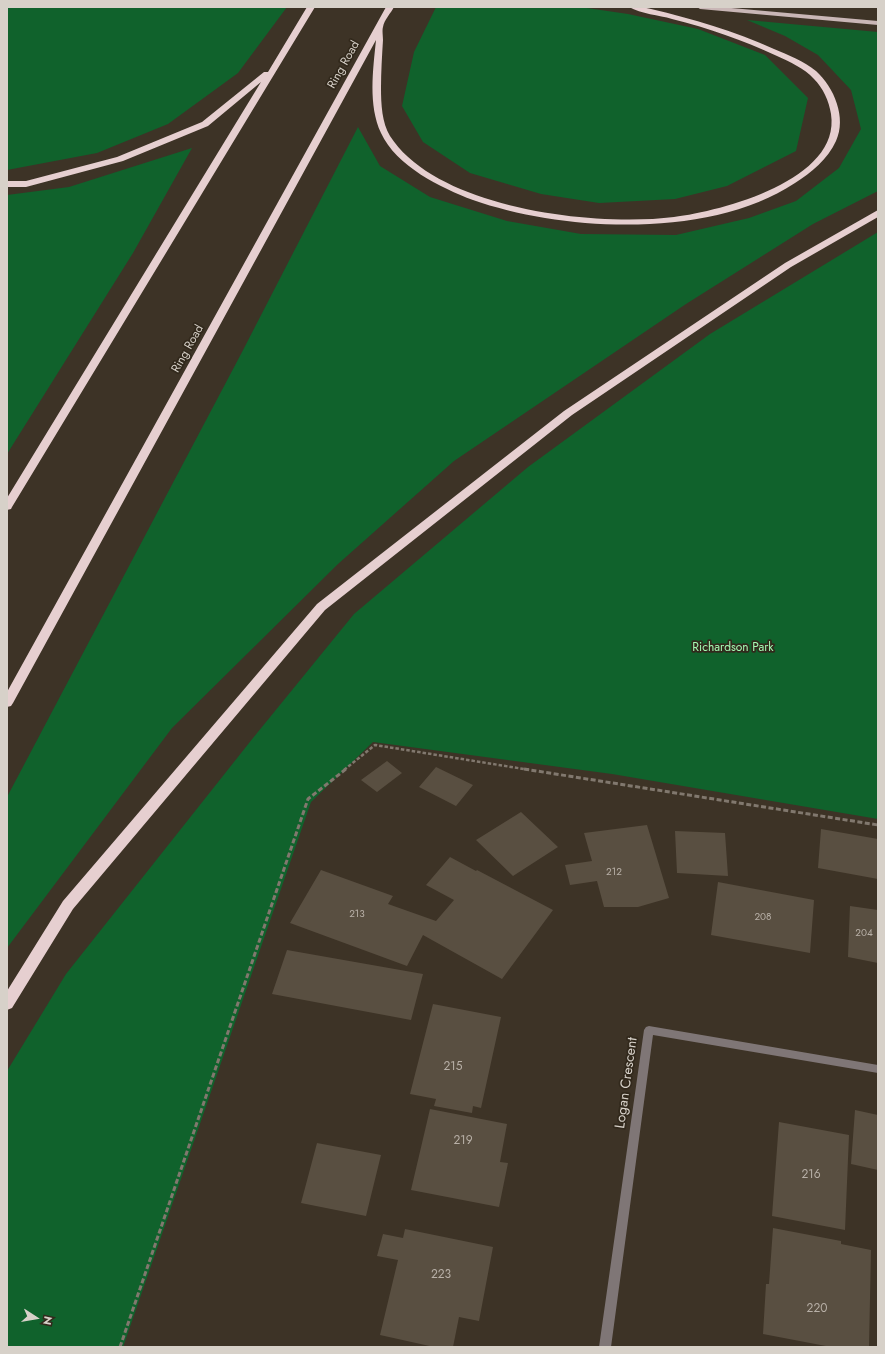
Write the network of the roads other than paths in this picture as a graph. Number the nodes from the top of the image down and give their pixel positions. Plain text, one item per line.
1 (311, 7) edge
2 (390, 7) edge
3 (633, 7) edge
4 (700, 7) edge
5 (878, 23) edge
6 (380, 28) junction
7 (274, 68) junction
8 (7, 184) edge
9 (878, 213) edge
10 (7, 508) edge
11 (7, 703) edge
12 (7, 1004) edge
13 (878, 1069) edge
14 (605, 1347) edge

1 - 7 highway
2 - 6 highway, Ring Road
3 - 6 highway
4 - 5 main road
6 - 11 highway, Ring Road
7 - 8 highway
7 - 10 highway
9 - 12 highway
13 - 14 street, Logan Crescent

